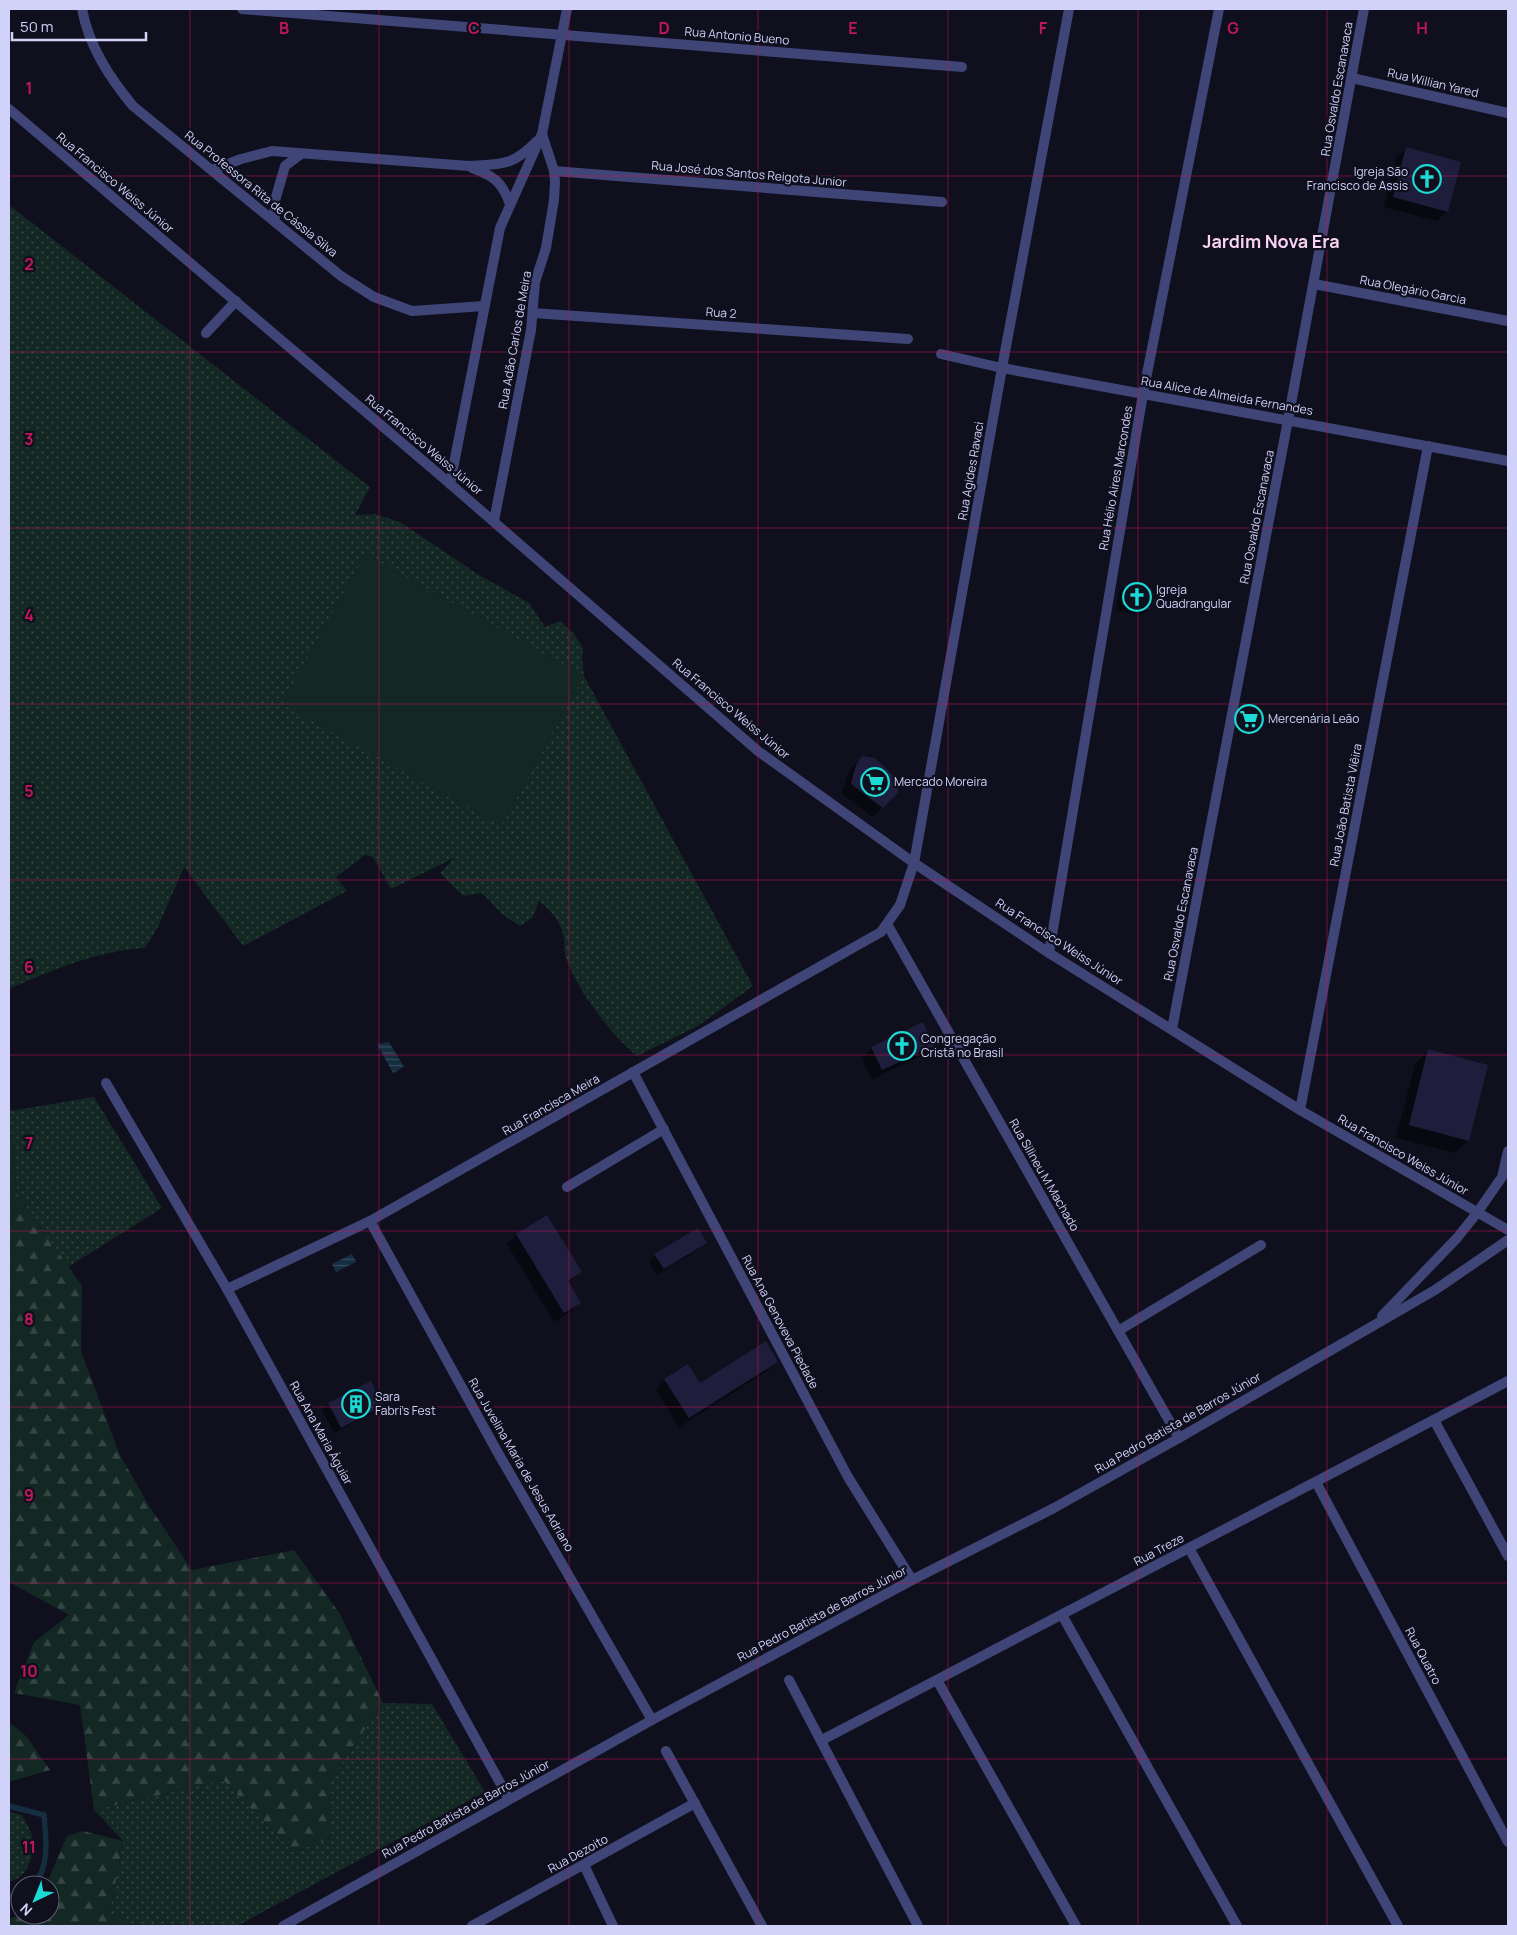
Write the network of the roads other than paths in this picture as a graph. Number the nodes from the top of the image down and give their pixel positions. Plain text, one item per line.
1 (82, 9) edge
2 (242, 9) edge
3 (567, 9) edge
4 (1069, 9) edge
5 (1219, 9) edge
6 (1364, 9) edge
7 (562, 35) junction
8 (962, 67) dead end
9 (1352, 78) junction
10 (9, 109) edge
11 (1508, 114) edge
12 (542, 134) junction
13 (301, 154) junction
14 (469, 166) junction
15 (212, 170) junction
16 (554, 171) junction
17 (942, 202) dead end
18 (510, 204) junction
19 (275, 222) junction
20 (1314, 284) junction
21 (236, 301) junction
22 (484, 306) junction
23 (532, 313) junction
24 (1508, 322) edge
25 (206, 333) dead end
26 (908, 339) dead end
27 (941, 354) dead end
28 (1002, 368) junction
29 (1143, 394) junction
30 (1288, 420) junction
31 (1428, 446) junction
32 (1508, 460) edge
33 (450, 484) junction
34 (494, 522) junction
35 (914, 863) junction
36 (884, 928) junction
37 (1049, 953) junction
38 (1172, 1028) junction
39 (633, 1072) junction
40 (106, 1083) dead end
41 (1300, 1110) junction
42 (664, 1129) junction
43 (1508, 1155) edge
44 (567, 1187) dead end
45 (1477, 1213) junction
46 (370, 1221) junction
47 (1508, 1230) edge
48 (1508, 1240) edge
49 (1261, 1245) dead end
50 (227, 1289) junction
51 (1373, 1326) junction
52 (1118, 1331) junction
53 (1508, 1381) edge
54 (1498, 1386) junction
55 (1508, 1393) edge
56 (1434, 1420) junction
57 (1179, 1438) junction
58 (1316, 1482) junction
59 (1188, 1548) junction
60 (1508, 1556) edge
61 (912, 1580) junction
62 (1062, 1615) junction
63 (789, 1680) dead end
64 (937, 1680) junction
65 (652, 1720) junction
66 (822, 1740) junction
67 (666, 1751) dead end
68 (509, 1798) junction
69 (695, 1803) junction
70 (1508, 1842) edge
71 (584, 1866) junction
72 (283, 1926) edge
73 (472, 1926) edge
74 (613, 1926) edge
75 (762, 1926) edge
76 (918, 1926) edge
77 (1076, 1926) edge
78 (1236, 1926) edge
79 (1398, 1926) edge

1 - 15 street, Rua Professora Rita de Cássia Silva
2 - 7 street, Rua Antonio Bueno
3 - 7 street, Rua Adão Carlos de Meira
4 - 28 street, Rua Agides Ravaci
5 - 29 street, Rua Hélio Aires Marcondes
6 - 9 street, Rua Osvaldo Escanavaca
7 - 8 street, Rua Antonio Bueno
7 - 12 street, Rua Adão Carlos de Meira
9 - 11 street, Rua Willian Yared
9 - 20 street, Rua Osvaldo Escanavaca
10 - 21 street, Rua Francisco Weiss Júnior
12 - 14 street
12 - 16 street, Rua Adão Carlos de Meira
12 - 18 street, Rua Adão Carlos de Meira
13 - 14 street
13 - 15 street
13 - 19 street
14 - 18 street
15 - 19 street, Rua Professora Rita de Cássia Silva
16 - 17 street, Rua José dos Santos Reigota Junior
16 - 23 street, Rua Adão Carlos de Meira
18 - 22 street, Rua Adão Carlos de Meira
19 - 22 street, Rua Professora Rita de Cássia Silva
20 - 24 street, Rua Olegário Garcia
20 - 30 street, Rua Osvaldo Escanavaca
21 - 25 street
21 - 33 street, Rua Francisco Weiss Júnior
22 - 33 street, Rua Adão Carlos de Meira
23 - 26 street, Rua 2
23 - 34 street, Rua Adão Carlos de Meira
27 - 28 street, Rua Alice de Almeida Fernandes
28 - 29 street, Rua Alice de Almeida Fernandes
28 - 35 street, Rua Agides Ravaci
29 - 30 street, Rua Alice de Almeida Fernandes
29 - 37 street, Rua Hélio Aires Marcondes
30 - 31 street, Rua Alice de Almeida Fernandes
30 - 38 street, Rua Osvaldo Escanavaca
31 - 32 street, Rua Alice de Almeida Fernandes
31 - 41 street, Rua João Batista Viêira
33 - 34 street, Rua Francisco Weiss Júnior
34 - 35 street, Rua Francisco Weiss Júnior
35 - 36 street, Rua Agides Ravaci
35 - 37 street, Rua Francisco Weiss Júnior
36 - 39 street, Rua Francisca Meira
36 - 52 street, Rua Silineu M Machado
37 - 38 street, Rua Francisco Weiss Júnior
38 - 41 street, Rua Francisco Weiss Júnior
39 - 42 street, Rua Ana Genoveva Piedade
39 - 46 street, Rua Francisca Meira
40 - 50 street, Rua Ana Maria Águiar
41 - 45 street, Rua Francisco Weiss Júnior
42 - 44 street
42 - 61 street, Rua Ana Genoveva Piedade
43 - 45 street, Rua Pedro Batista de Barros Júnior
45 - 47 street, Rua Francisco Weiss Júnior
45 - 51 street, Rua Pedro Batista de Barros Júnior
46 - 50 street, Rua Francisca Meira
46 - 65 street, Rua Juvelina Maria de Jesus Adriano
48 - 51 street, Rua Pedro Batista de Barros Júnior
49 - 52 street
50 - 68 street, Rua Ana Maria Águiar
51 - 57 street, Rua Pedro Batista de Barros Júnior
52 - 57 street, Rua Silineu M Machado
53 - 54 street, Rua Treze
54 - 55 street
54 - 56 street, Rua Treze
56 - 58 street, Rua Treze
56 - 60 street
57 - 61 street, Rua Pedro Batista de Barros Júnior
58 - 59 street, Rua Treze
58 - 70 street, Rua Quatro
59 - 62 street, Rua Treze
59 - 79 street
61 - 65 street, Rua Pedro Batista de Barros Júnior
62 - 64 street, Rua Treze
62 - 78 street
63 - 66 street
64 - 66 street, Rua Treze
64 - 77 street
65 - 68 street, Rua Pedro Batista de Barros Júnior
66 - 76 street
67 - 69 street
68 - 72 street, Rua Pedro Batista de Barros Júnior
69 - 71 street, Rua Dezoito
69 - 75 street
71 - 73 street, Rua Dezoito
71 - 74 street

